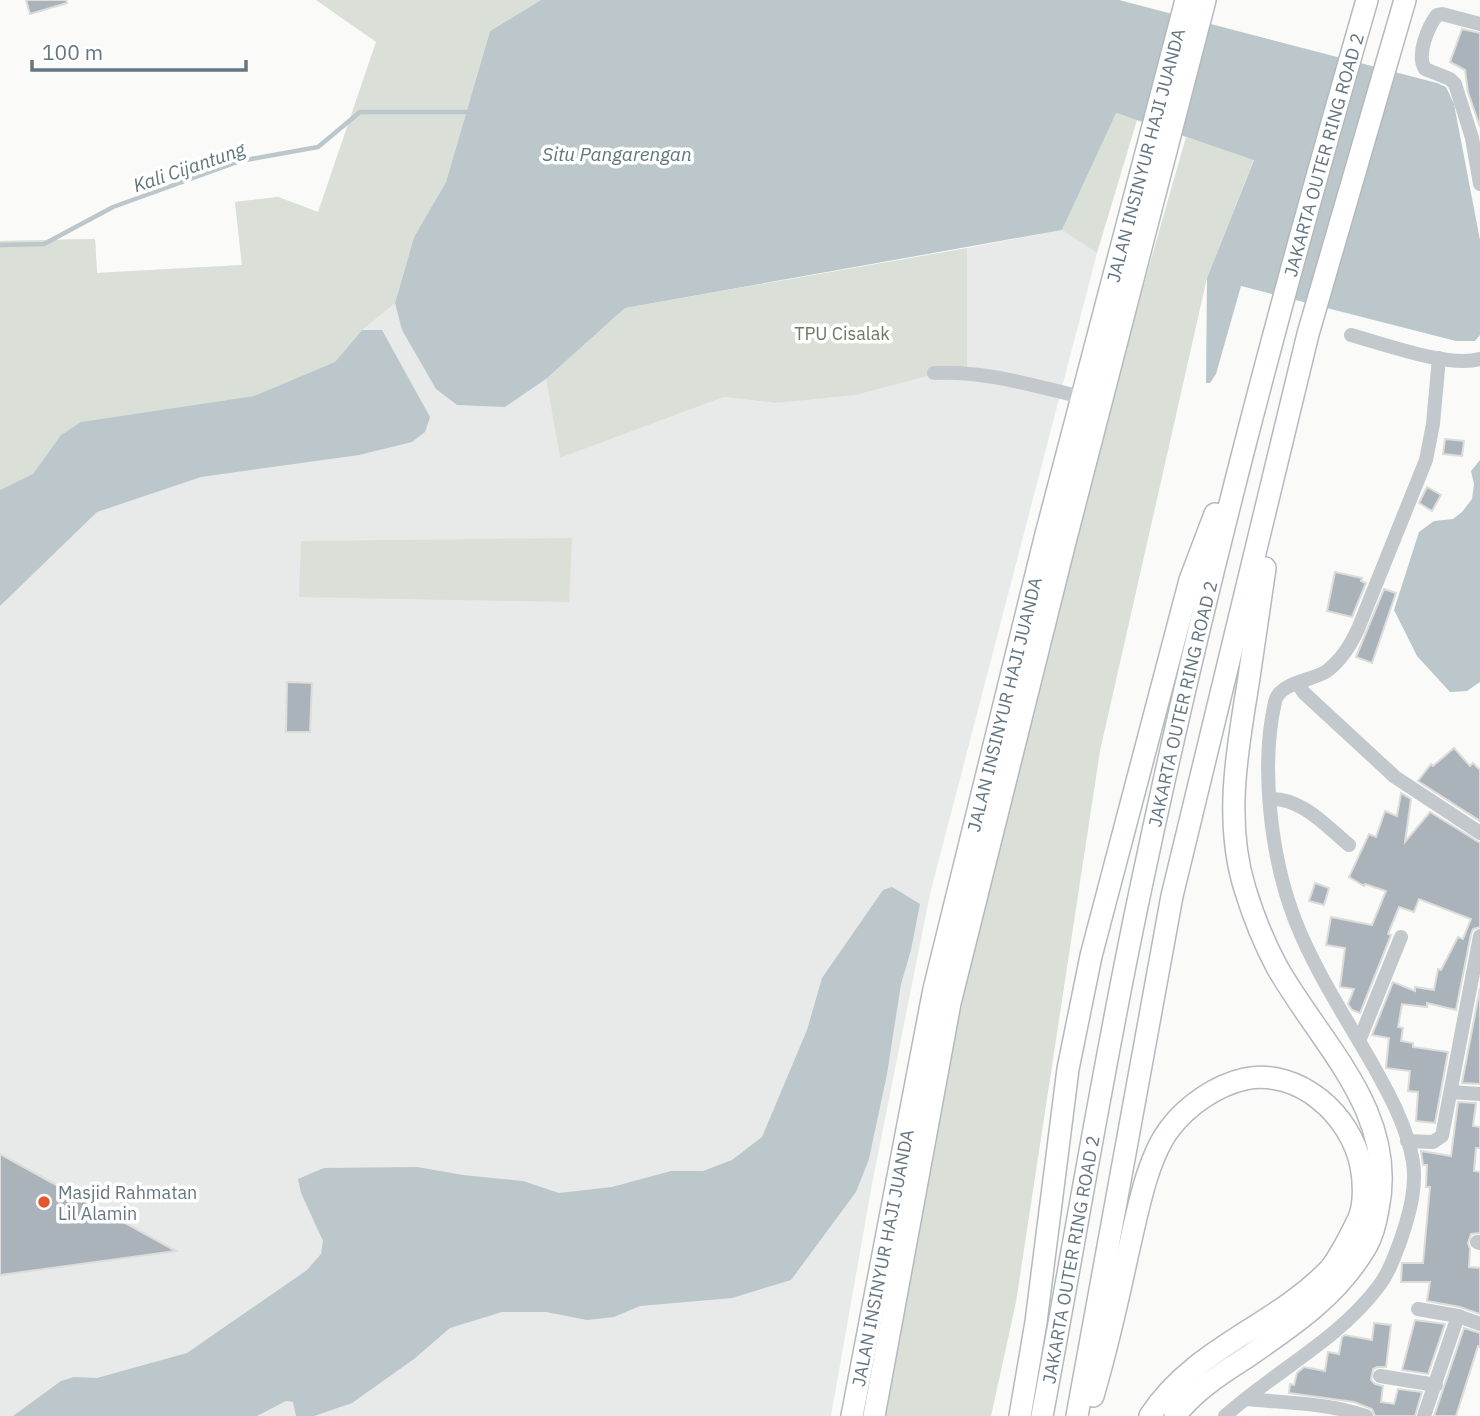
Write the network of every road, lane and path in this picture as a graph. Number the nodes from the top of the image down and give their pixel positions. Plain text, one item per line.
1 (1195, 2) edge
2 (1366, 4) edge
3 (1403, 7) edge
4 (1480, 24) edge
5 (1151, 170) junction
6 (1480, 184) edge
7 (1352, 335) dead end
8 (1439, 358) junction
9 (1480, 359) edge
10 (934, 373) dead end
11 (1082, 397) junction
12 (1250, 419) junction
13 (1281, 452) junction
14 (1055, 540) junction
15 (1298, 684) junction
16 (1270, 799) junction
17 (1480, 833) edge
18 (1349, 845) dead end
19 (1480, 936) edge
20 (1401, 937) dead end
21 (1359, 1041) junction
22 (1451, 1091) junction
23 (1480, 1094) edge
24 (1407, 1141) junction
25 (1418, 1309) dead end
26 (1458, 1316) junction
27 (1480, 1324) edge
28 (1380, 1376) dead end
29 (1436, 1385) junction
30 (1247, 1399) junction
31 (852, 1416) edge
32 (874, 1416) edge
33 (1020, 1416) edge
34 (1042, 1416) edge
35 (1077, 1416) edge
36 (1087, 1416) edge
37 (1150, 1416) edge
38 (1175, 1416) edge
39 (1225, 1416) edge
40 (1366, 1416) edge
41 (1424, 1416) edge

1 - 5 highway, JALAN INSINYUR HAJI JUANDA
2 - 12 highway, JAKARTA OUTER RING ROAD 2
3 - 13 highway, JAKARTA OUTER RING ROAD 2
4 - 6 street
5 - 11 highway, JALAN INSINYUR HAJI JUANDA
5 - 14 highway, JALAN INSINYUR HAJI JUANDA
7 - 8 street
8 - 9 street
8 - 15 street
10 - 11 street
11 - 14 highway, JALAN INSINYUR HAJI JUANDA
12 - 33 highway
12 - 34 highway, JAKARTA OUTER RING ROAD 2
13 - 35 highway, JAKARTA OUTER RING ROAD 2
13 - 38 highway
14 - 31 highway, JALAN INSINYUR HAJI JUANDA
14 - 32 highway, JALAN INSINYUR HAJI JUANDA
15 - 16 street
15 - 17 street
16 - 18 street
16 - 21 street
19 - 22 street
20 - 21 street
21 - 24 street
22 - 23 street
22 - 24 street
24 - 30 street
25 - 26 street
26 - 27 street
26 - 29 street
28 - 29 street
29 - 41 street
30 - 39 street
30 - 40 street
36 - 37 highway

